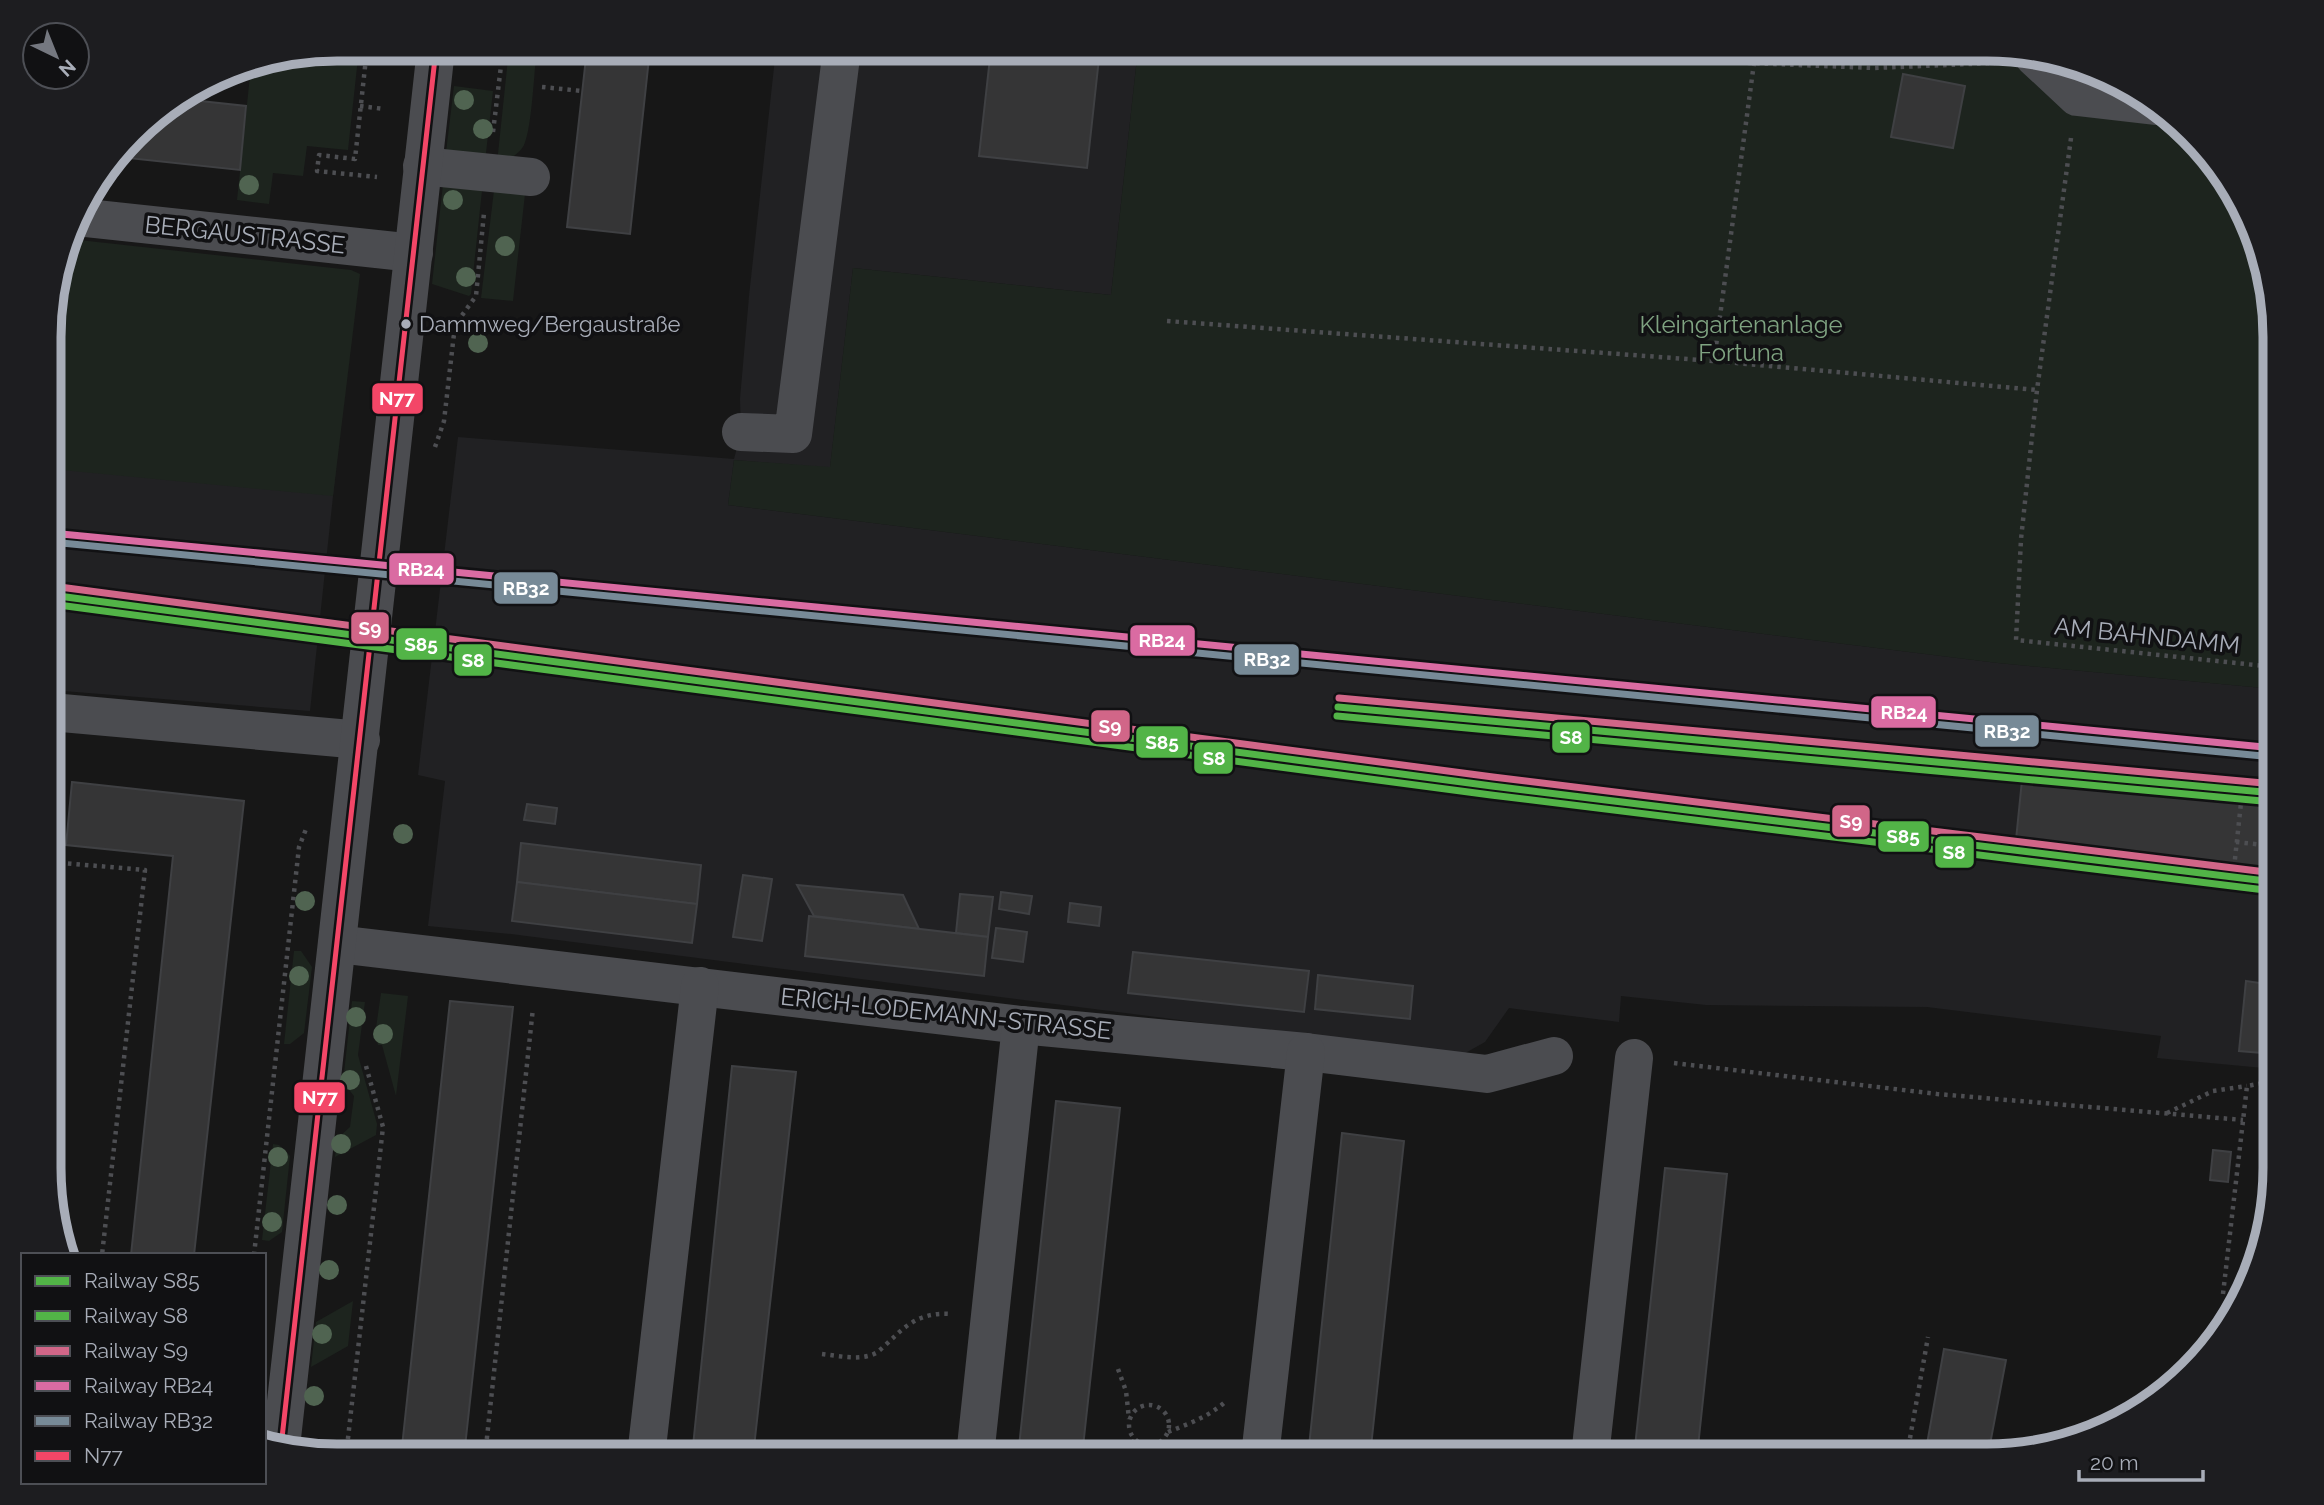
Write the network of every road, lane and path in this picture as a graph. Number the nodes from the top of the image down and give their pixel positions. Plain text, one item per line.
1 (366, 61) edge
2 (435, 61) edge
3 (840, 61) edge
4 (1702, 61) edge
5 (2001, 62) edge
6 (1754, 63) junction
7 (2045, 68) edge
8 (542, 88) dead end
9 (582, 91) dead end
10 (2077, 97) junction
11 (2133, 103) edge
12 (360, 106) junction
13 (384, 109) dead end
14 (422, 166) junction
15 (377, 177) dead end
16 (531, 177) dead end
17 (88, 218) edge
18 (414, 253) junction
19 (1167, 321) dead end
20 (1714, 361) junction
21 (2037, 390) junction
22 (741, 432) dead end
23 (2263, 666) edge
24 (61, 713) edge
25 (361, 740) junction
26 (2241, 803) dead end
27 (309, 822) dead end
28 (2236, 842) junction
29 (2263, 845) edge
30 (61, 863) edge
31 (2234, 868) dead end
32 (337, 944) junction
33 (537, 969) junction
34 (700, 986) junction
35 (1021, 1025) junction
36 (1306, 1052) junction
37 (1554, 1056) dead end
38 (1634, 1058) joint
39 (366, 1065) dead end
40 (2263, 1082) edge
41 (2247, 1086) junction
42 (2166, 1113) junction
43 (2243, 1120) junction
44 (102, 1253) edge
45 (254, 1253) edge
46 (2223, 1294) dead end
47 (990, 1318) junction
48 (1928, 1337) dead end
49 (822, 1354) dead end
50 (1118, 1369) dead end
51 (1268, 1382) junction
52 (1129, 1426) junction
53 (1167, 1432) junction
54 (282, 1438) edge
55 (1135, 1440) junction
56 (347, 1444) edge
57 (486, 1444) edge
58 (647, 1444) edge
59 (976, 1444) edge
60 (1132, 1444) edge
61 (1146, 1444) edge
62 (1155, 1444) edge
63 (1261, 1444) edge
64 (1591, 1444) edge
65 (1909, 1444) edge

1 - 12 path
2 - 14 street
3 - 22 street
4 - 6 path
5 - 6 path
6 - 20 path
7 - 10 street
8 - 9 path
10 - 11 street
10 - 21 path
12 - 13 path
12 - 15 path
14 - 16 street
14 - 18 street
17 - 18 street, BERGAUSTRASSE
18 - 25 street
19 - 20 path
20 - 21 path
21 - 23 path, AM BAHNDAMM
24 - 25 street
25 - 32 street
26 - 28 path
27 - 45 path
28 - 29 path
28 - 31 path
30 - 44 path
32 - 33 street, ERICH-LODEMANN-STRASSE
32 - 54 street
33 - 34 street, ERICH-LODEMANN-STRASSE
33 - 57 path
34 - 35 street, ERICH-LODEMANN-STRASSE
34 - 58 street
35 - 36 street, ERICH-LODEMANN-STRASSE
35 - 47 street
36 - 37 street, ERICH-LODEMANN-STRASSE
36 - 51 street
38 - 42 path
38 - 64 street
39 - 56 path
40 - 41 path
41 - 42 path
41 - 43 path
42 - 43 path
43 - 46 path
47 - 49 path
47 - 59 street
48 - 65 path
50 - 52 path
51 - 53 path
51 - 63 street
52 - 53 path
52 - 55 path
53 - 62 path
55 - 60 path
55 - 61 path

